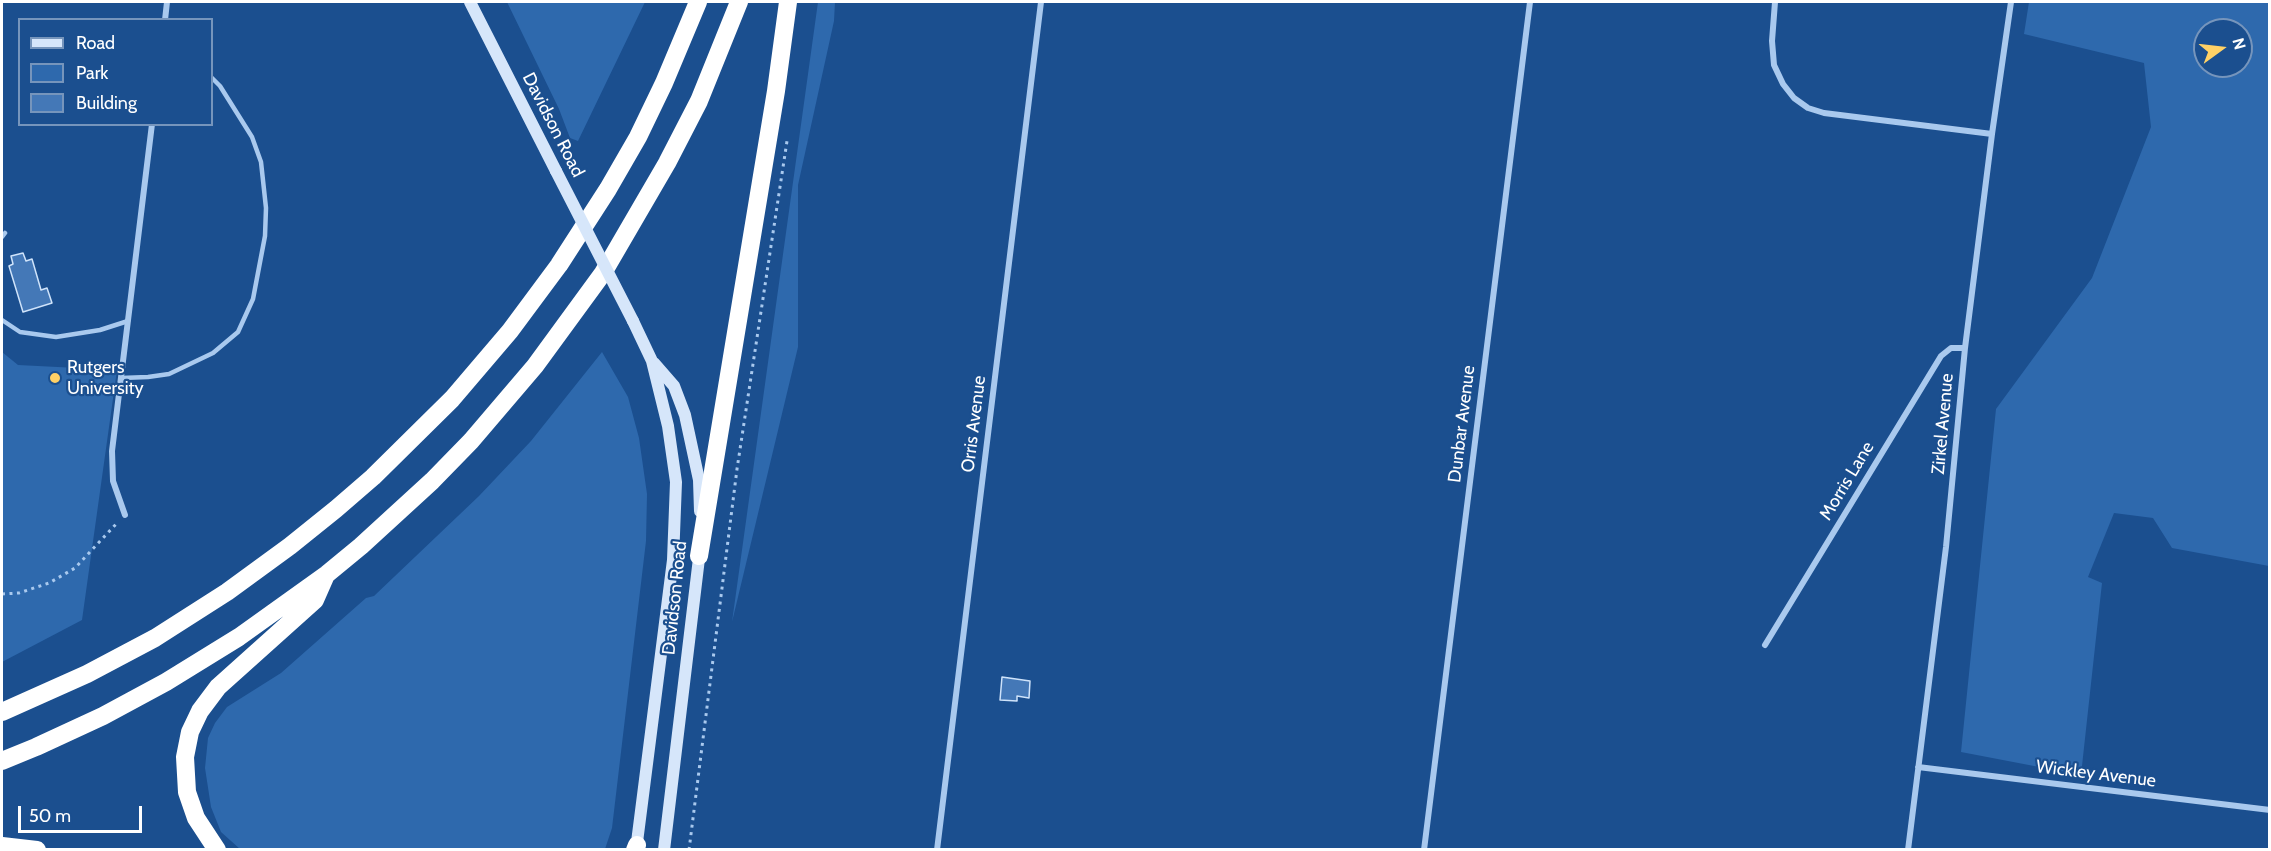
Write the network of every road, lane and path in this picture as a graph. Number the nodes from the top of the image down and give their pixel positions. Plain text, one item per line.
1 (167, 2) edge
2 (470, 2) edge
3 (685, 2) edge
4 (698, 2) edge
5 (739, 2) edge
6 (788, 2) edge
7 (1041, 2) edge
8 (1530, 2) edge
9 (1775, 2) edge
10 (2011, 2) edge
11 (165, 18) edge
12 (213, 79) edge
13 (648, 115) junction
14 (152, 126) edge
15 (788, 131) dead end
16 (1992, 134) junction
17 (2, 320) edge
18 (128, 321) junction
19 (1965, 348) junction
20 (652, 361) junction
21 (121, 378) junction
22 (125, 515) joint
23 (699, 556) junction
24 (327, 574) junction
25 (2, 594) edge
26 (1765, 645) dead end
27 (2, 712) edge
28 (2, 761) edge
29 (1918, 767) junction
30 (2270, 810) edge
31 (2, 846) edge
32 (636, 848) edge
33 (37, 849) edge
34 (217, 849) edge
35 (664, 849) edge
36 (689, 849) edge
37 (937, 849) edge
38 (1424, 849) edge
39 (1908, 849) edge

1 - 11 street
2 - 20 main road, Davidson Road, bridge
3 - 13 highway
4 - 13 highway
5 - 24 highway
6 - 23 highway
7 - 37 street, Orris Avenue
8 - 38 street, Dunbar Avenue
9 - 16 street
10 - 16 street, Zirkel Avenue
12 - 21 lane
13 - 27 highway
14 - 18 street
15 - 36 path
16 - 19 street, Zirkel Avenue
17 - 18 lane
18 - 21 street
19 - 26 street, Morris Lane
19 - 29 street, Zirkel Avenue
20 - 23 main road, Davidson Road
20 - 32 main road, Davidson Road
21 - 22 street
22 - 25 path
23 - 35 main road, Davidson Road
24 - 28 highway
24 - 34 highway
29 - 30 street, Wickley Avenue
29 - 39 street, Zirkel Avenue
31 - 33 highway

